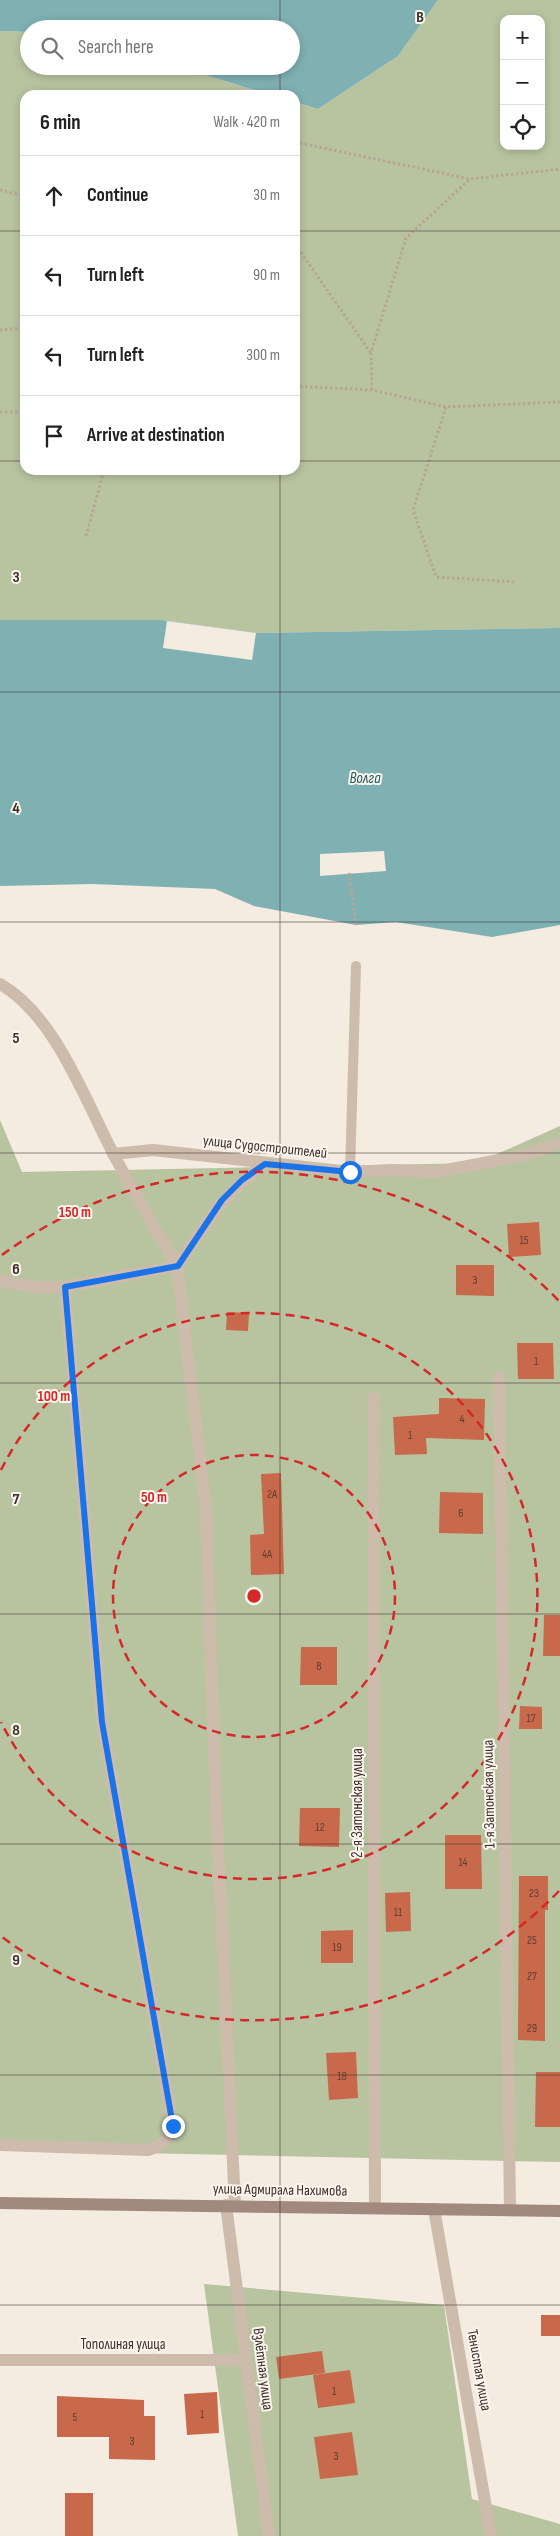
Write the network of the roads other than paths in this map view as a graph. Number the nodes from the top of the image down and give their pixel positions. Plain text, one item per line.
1 (356, 966) dead end
2 (0, 984) edge
3 (560, 1144) edge
4 (113, 1154) junction
5 (265, 1164) junction
6 (350, 1172) junction
7 (178, 1266) junction
8 (0, 1281) edge
9 (65, 1287) junction
10 (499, 1377) dead end
11 (373, 1398) dead end
12 (0, 2145) edge
13 (0, 2204) edge
14 (231, 2206) junction
15 (375, 2207) junction
16 (434, 2209) junction
17 (510, 2210) junction
18 (560, 2211) edge
19 (0, 2360) edge
20 (245, 2360) junction
21 (268, 2536) edge
22 (491, 2536) edge

1 - 6 lane
2 - 4 street
3 - 6 street, улица Судостроителей
4 - 5 street, улица Судостроителей
4 - 7 street
5 - 6 street, улица Судостроителей
5 - 7 street
7 - 9 street
7 - 14 street, Взлётная улица
8 - 9 street
9 - 12 street
10 - 17 street, 1-я Затонская улица
11 - 15 street, 2-я Затонская улица
13 - 14 main road, улица Адмирала Нахимова
14 - 15 main road, улица Адмирала Нахимова
14 - 20 street, Взлётная улица
15 - 16 main road, улица Адмирала Нахимова
16 - 17 main road, улица Адмирала Нахимова
16 - 22 street, Тенистая улица
17 - 18 main road, улица Адмирала Нахимова
19 - 20 street, Тополиная улица
20 - 21 street, Взлётная улица

